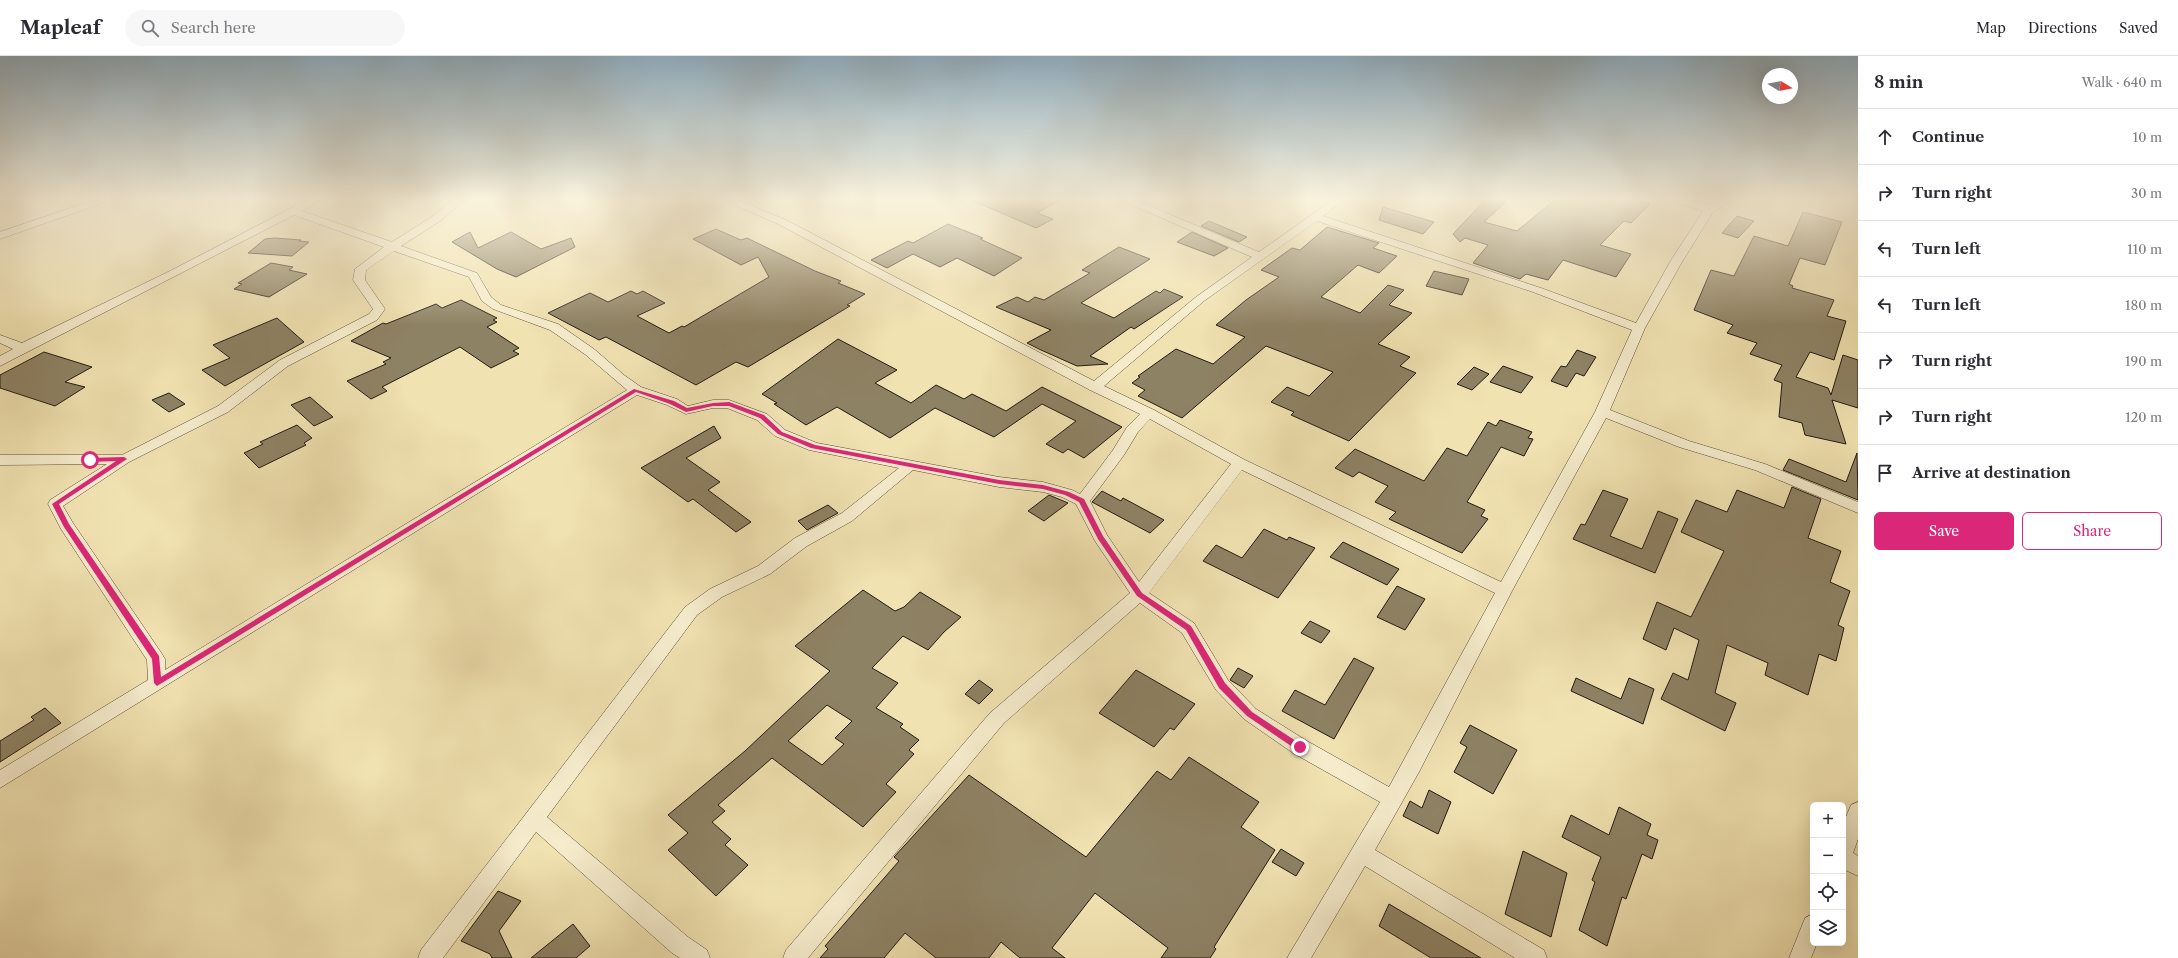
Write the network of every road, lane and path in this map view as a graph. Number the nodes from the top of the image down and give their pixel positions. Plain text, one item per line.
1 (235, 241) edge
2 (378, 241) edge
3 (400, 241) edge
4 (818, 241) edge
5 (1223, 241) edge
6 (1280, 241) edge
7 (1388, 241) edge
8 (1689, 241) edge
9 (392, 246) junction
10 (1259, 256) junction
11 (1639, 328) junction
12 (0, 339) edge
13 (22, 348) junction
14 (0, 362) edge
15 (1095, 387) junction
16 (636, 390) junction
17 (1602, 412) junction
18 (1149, 413) junction
19 (124, 459) junction
20 (0, 460) edge
21 (1240, 463) junction
22 (912, 464) junction
23 (1082, 501) junction
24 (1858, 508) edge
25 (1504, 591) junction
26 (1139, 594) junction
27 (157, 683) junction
28 (0, 780) edge
29 (1392, 799) junction
30 (1858, 811) edge
31 (534, 818) junction
32 (1846, 844) edge
33 (1362, 852) junction
34 (1846, 861) edge
35 (1858, 866) edge
36 (1810, 933) edge
37 (429, 958) edge
38 (699, 958) edge
39 (794, 958) edge
40 (1298, 958) edge
41 (1536, 958) edge
42 (1800, 958) edge

1 - 13 street
2 - 9 street
3 - 9 street
4 - 15 street
5 - 10 street
6 - 10 street
7 - 11 street
8 - 11 street
9 - 16 street
9 - 19 street
10 - 15 street
11 - 17 street
12 - 13 street
13 - 14 street
15 - 18 street
16 - 22 street
16 - 27 street
17 - 24 street
17 - 25 street
18 - 21 street
18 - 23 street
19 - 20 street
19 - 27 street
21 - 25 street
21 - 26 street
22 - 23 street
22 - 31 street
23 - 26 street
25 - 29 street
26 - 29 street
26 - 39 street
27 - 28 street
29 - 33 street
30 - 32 street
31 - 37 street
31 - 38 street
33 - 40 street
33 - 41 street
34 - 35 street
36 - 42 street

